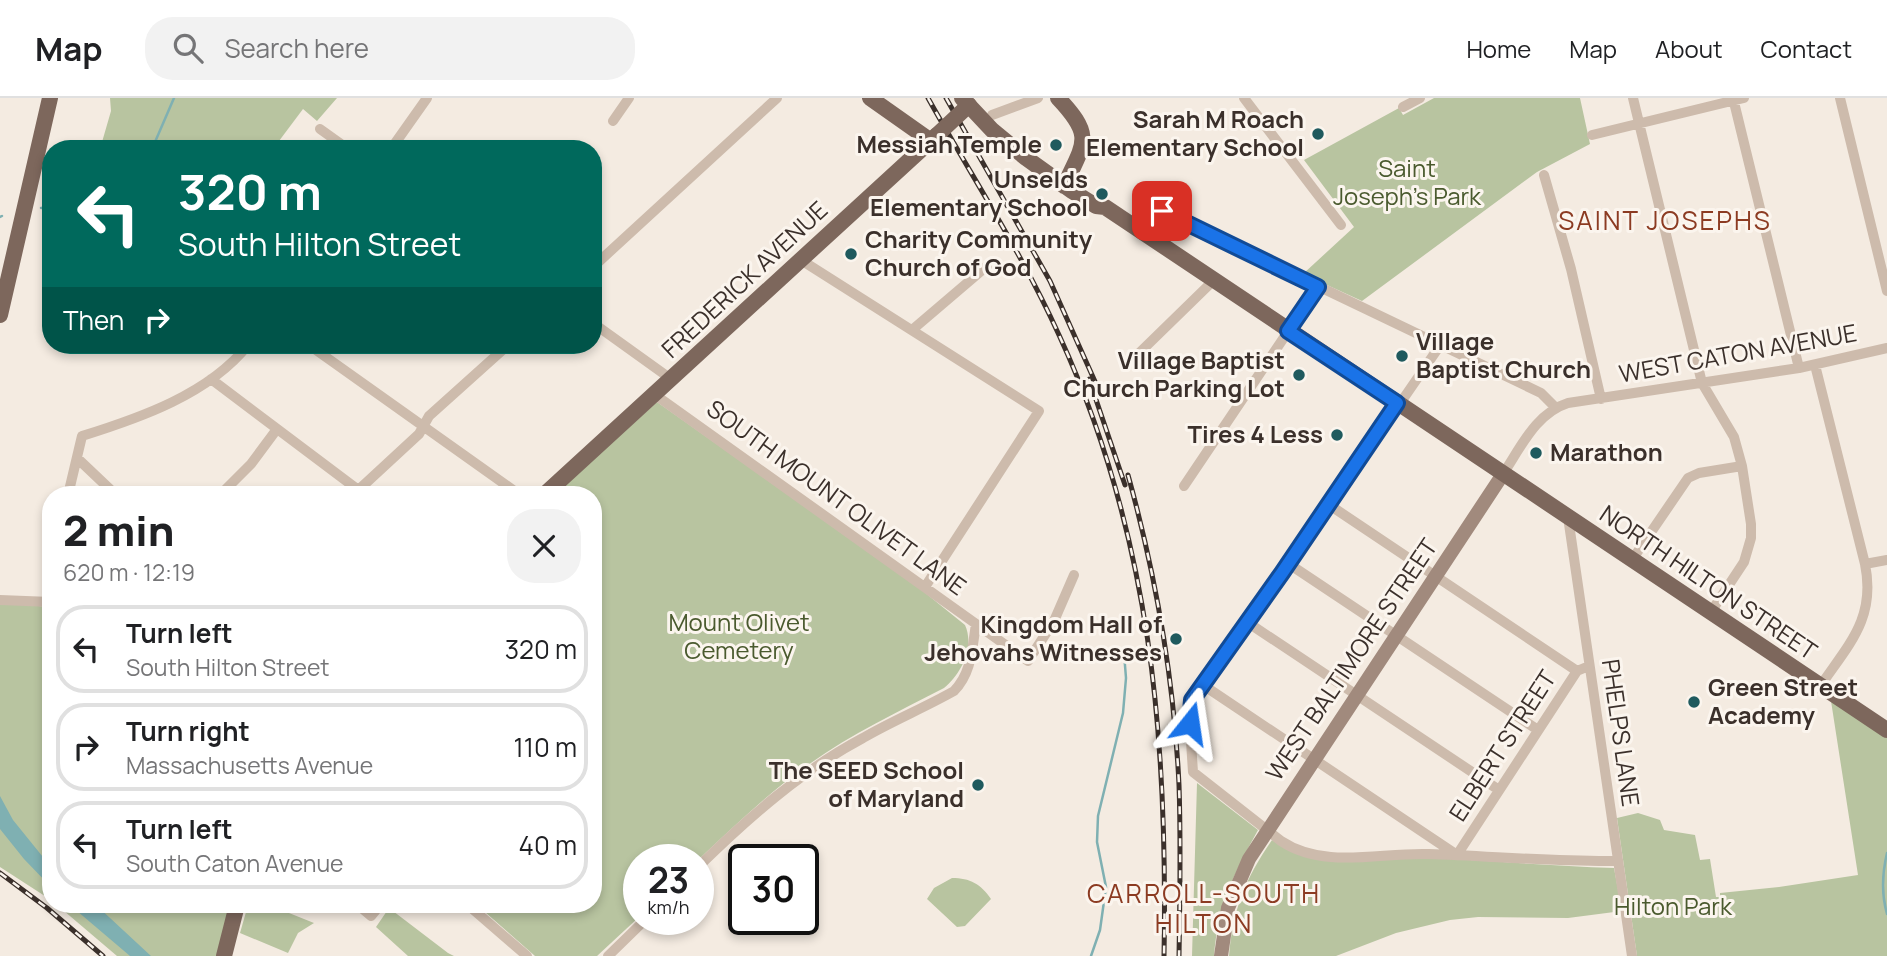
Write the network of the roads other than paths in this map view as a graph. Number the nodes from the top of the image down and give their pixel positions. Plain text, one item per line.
1 (50, 98) edge
2 (427, 98) edge
3 (629, 98) edge
4 (777, 98) edge
5 (870, 98) edge
6 (1038, 98) edge
7 (1058, 98) edge
8 (1244, 98) edge
9 (1420, 98) edge
10 (1633, 98) edge
11 (1840, 98) edge
12 (1737, 99) edge
13 (971, 100) edge
14 (1403, 107) dead end
15 (992, 115) junction
16 (613, 121) dead end
17 (1639, 124) junction
18 (320, 129) dead end
19 (1592, 135) dead end
20 (934, 138) junction
21 (335, 140) edge
22 (397, 140) edge
23 (1544, 175) dead end
24 (1067, 182) junction
25 (1341, 225) dead end
26 (1131, 226) junction
27 (602, 259) edge
28 (801, 260) junction
29 (987, 266) dead end
30 (1213, 281) junction
31 (1318, 287) junction
32 (1887, 291) edge
33 (0, 316) edge
34 (602, 329) edge
35 (912, 330) junction
36 (1288, 331) junction
37 (1441, 344) junction
38 (1887, 348) edge
39 (240, 354) edge
40 (322, 354) edge
41 (498, 354) edge
42 (1132, 360) dead end
43 (1815, 365) junction
44 (1799, 368) junction
45 (211, 379) junction
46 (671, 379) junction
47 (1702, 383) junction
48 (654, 394) junction
49 (1601, 399) junction
50 (1398, 404) junction
51 (1555, 407) junction
52 (423, 426) junction
53 (277, 429) junction
54 (77, 458) junction
55 (1742, 466) junction
56 (1503, 474) junction
57 (70, 486) edge
58 (107, 486) edge
59 (228, 486) edge
60 (349, 486) edge
61 (367, 486) edge
62 (507, 486) edge
63 (554, 486) edge
64 (1184, 486) dead end
65 (1328, 504) junction
66 (1568, 517) junction
67 (1632, 559) junction
68 (1887, 560) edge
69 (1289, 564) junction
70 (1865, 564) junction
71 (1074, 575) dead end
72 (1435, 576) junction
73 (925, 587) junction
74 (0, 600) edge
75 (42, 602) edge
76 (1711, 612) junction
77 (1247, 622) junction
78 (976, 624) junction
79 (1396, 635) junction
80 (1589, 666) junction
81 (1577, 671) junction
82 (1203, 685) junction
83 (1821, 685) junction
84 (1356, 695) junction
85 (1538, 730) junction
86 (1887, 730) edge
87 (1314, 759) junction
88 (1499, 790) junction
89 (1267, 830) junction
90 (714, 852) edge
91 (1457, 855) junction
92 (1618, 861) junction
93 (235, 913) edge
94 (477, 913) edge
95 (630, 935) edge
96 (224, 956) edge
97 (527, 956) edge
98 (608, 956) edge
99 (1221, 956) edge
100 (1632, 956) edge

1 - 33 main road
2 - 22 street
3 - 16 street
4 - 27 street
5 - 20 main road
6 - 15 street
7 - 24 main road
8 - 25 street
9 - 14 street
10 - 17 street
11 - 32 street
12 - 17 street
12 - 44 street
13 - 15 main road
13 - 20 main road, FREDERICK AVENUE, bridge
13 - 24 main road
15 - 24 main road
17 - 19 street
17 - 47 street
18 - 21 street
20 - 28 main road, FREDERICK AVENUE
23 - 49 street
24 - 26 main road, NORTH HILTON STREET
26 - 30 main road, NORTH HILTON STREET
26 - 31 street
28 - 35 street
28 - 46 main road, FREDERICK AVENUE
29 - 35 street
30 - 36 main road, NORTH HILTON STREET
30 - 42 street
31 - 36 street
31 - 37 street
34 - 46 street
35 - 73 street
36 - 50 main road, NORTH HILTON STREET
36 - 64 street
37 - 50 street
37 - 51 street
38 - 43 street, WEST CATON AVENUE
39 - 45 street
40 - 52 street
41 - 52 street
43 - 44 street, WEST CATON AVENUE
43 - 70 street
44 - 47 street, WEST CATON AVENUE
45 - 53 street
45 - 54 street
46 - 48 main road, FREDERICK AVENUE
47 - 49 street, WEST CATON AVENUE
47 - 55 street
48 - 63 main road, FREDERICK AVENUE
48 - 73 street, SOUTH MOUNT OLIVET LANE
49 - 51 street, WEST CATON AVENUE
50 - 56 main road, NORTH HILTON STREET
50 - 65 street
51 - 56 street, WEST BALTIMORE STREET
52 - 61 street
52 - 62 street
53 - 59 street
53 - 60 street
54 - 57 street
54 - 58 street
55 - 67 street
55 - 76 street
56 - 66 main road, NORTH HILTON STREET
56 - 72 main road, WEST BALTIMORE STREET
65 - 69 street
65 - 72 street
66 - 67 main road, NORTH HILTON STREET
66 - 80 street, PHELPS LANE
67 - 76 main road, NORTH HILTON STREET
68 - 70 street
69 - 77 street
69 - 79 street
70 - 83 street
71 - 78 street, SOUTH MOUNT OLIVET LANE
72 - 79 main road, WEST BALTIMORE STREET
72 - 81 street
73 - 78 street, SOUTH MOUNT OLIVET LANE
74 - 75 street
76 - 83 main road, NORTH HILTON STREET
77 - 82 street
77 - 84 street
78 - 90 street
79 - 84 main road, WEST BALTIMORE STREET
79 - 85 street
80 - 81 street, ELBERT STREET
80 - 92 street, PHELPS LANE
81 - 85 street, ELBERT STREET
82 - 87 street
82 - 89 street
83 - 86 main road, NORTH HILTON STREET
84 - 87 main road, WEST BALTIMORE STREET
84 - 88 street
85 - 88 street, ELBERT STREET
87 - 89 main road, WEST BALTIMORE STREET
87 - 91 street
88 - 91 street, ELBERT STREET
89 - 91 street
89 - 99 main road, WEST BALTIMORE STREET
91 - 92 street
92 - 100 street, PHELPS LANE
93 - 96 main road
94 - 97 street
95 - 98 street

